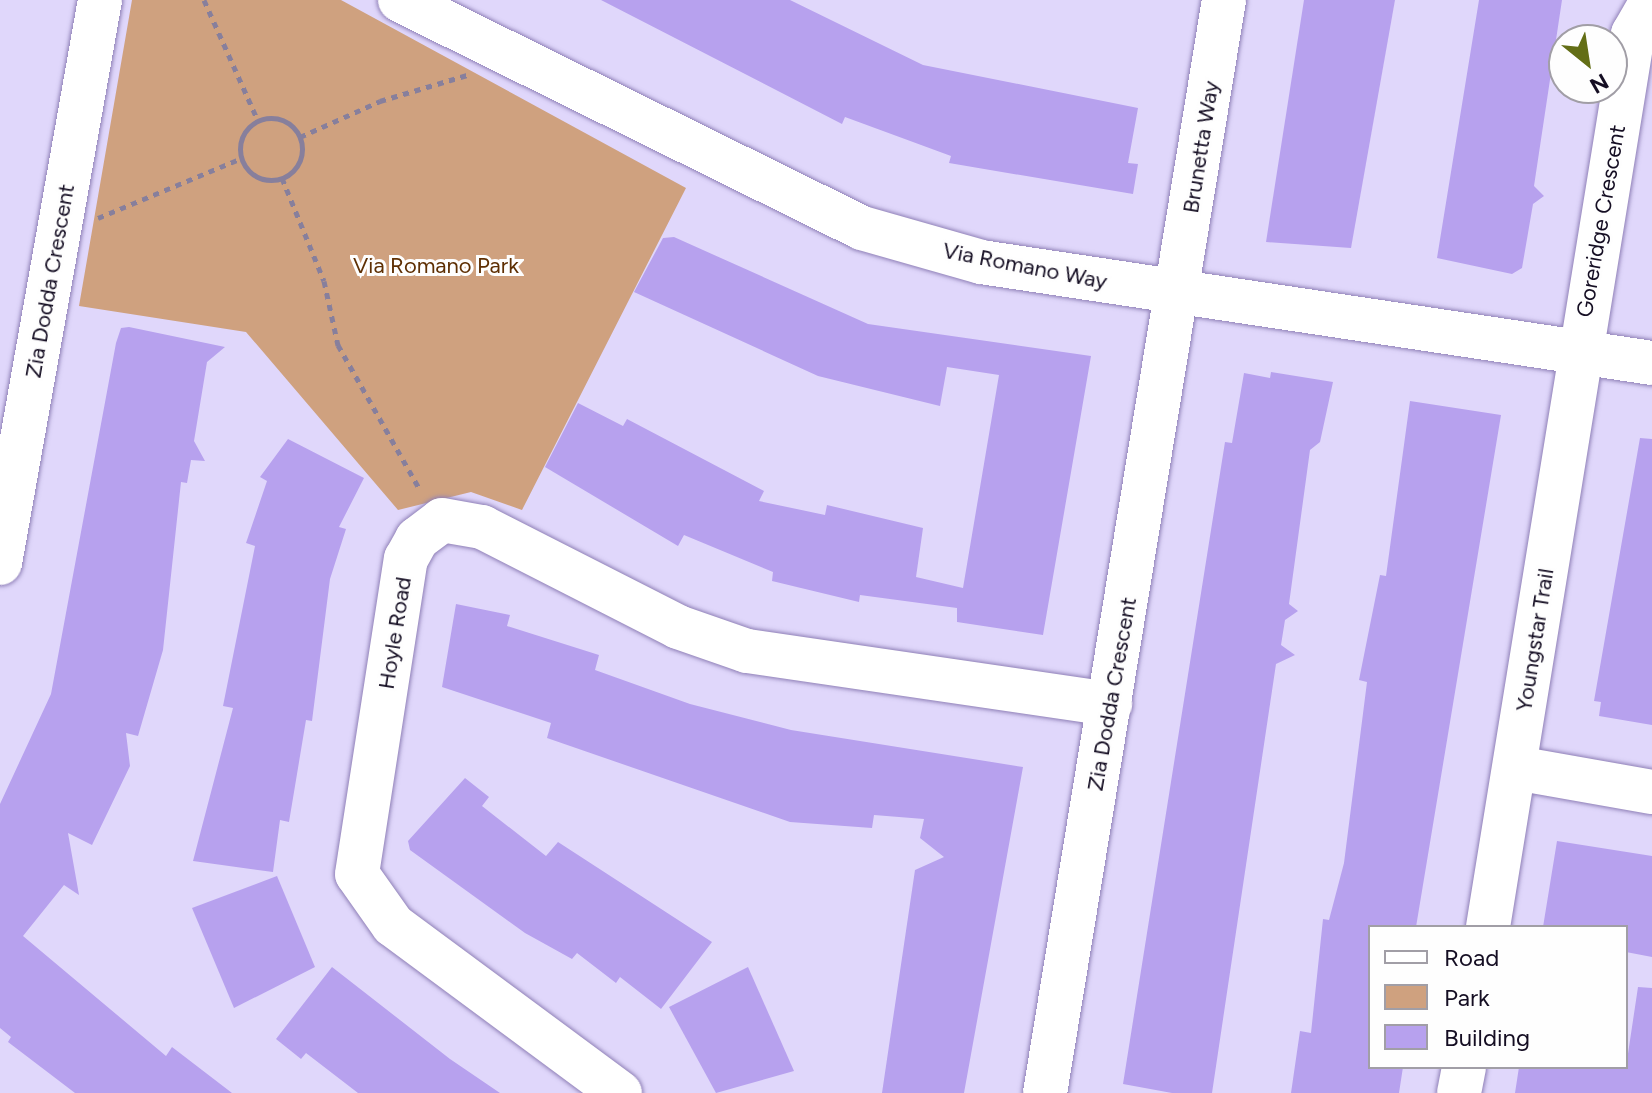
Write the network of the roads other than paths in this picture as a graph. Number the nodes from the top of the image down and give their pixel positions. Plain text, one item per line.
1 (100, 0) edge
2 (400, 0) edge
3 (1224, 0) edge
4 (1652, 1) edge
5 (1179, 295) junction
6 (1578, 352) junction
7 (1652, 363) edge
8 (0, 563) edge
9 (1110, 704) junction
10 (1516, 768) junction
11 (1652, 792) edge
12 (1488, 925) edge
13 (1464, 1069) edge
14 (620, 1093) edge
15 (1045, 1093) edge
16 (1459, 1093) edge

1 - 8 street, Zia Dodda Crescent
2 - 5 street, Via Romano Way
3 - 5 street, Brunetta Way
4 - 6 street, Goreridge Crescent
5 - 6 street, Via Romano Way
5 - 9 street, Zia Dodda Crescent
6 - 7 street, Via Romano Way
6 - 10 street, Youngstar Trail
9 - 14 street, Hoyle Road
9 - 15 street, Zia Dodda Crescent
10 - 11 street
10 - 12 street, Youngstar Trail
13 - 16 street

